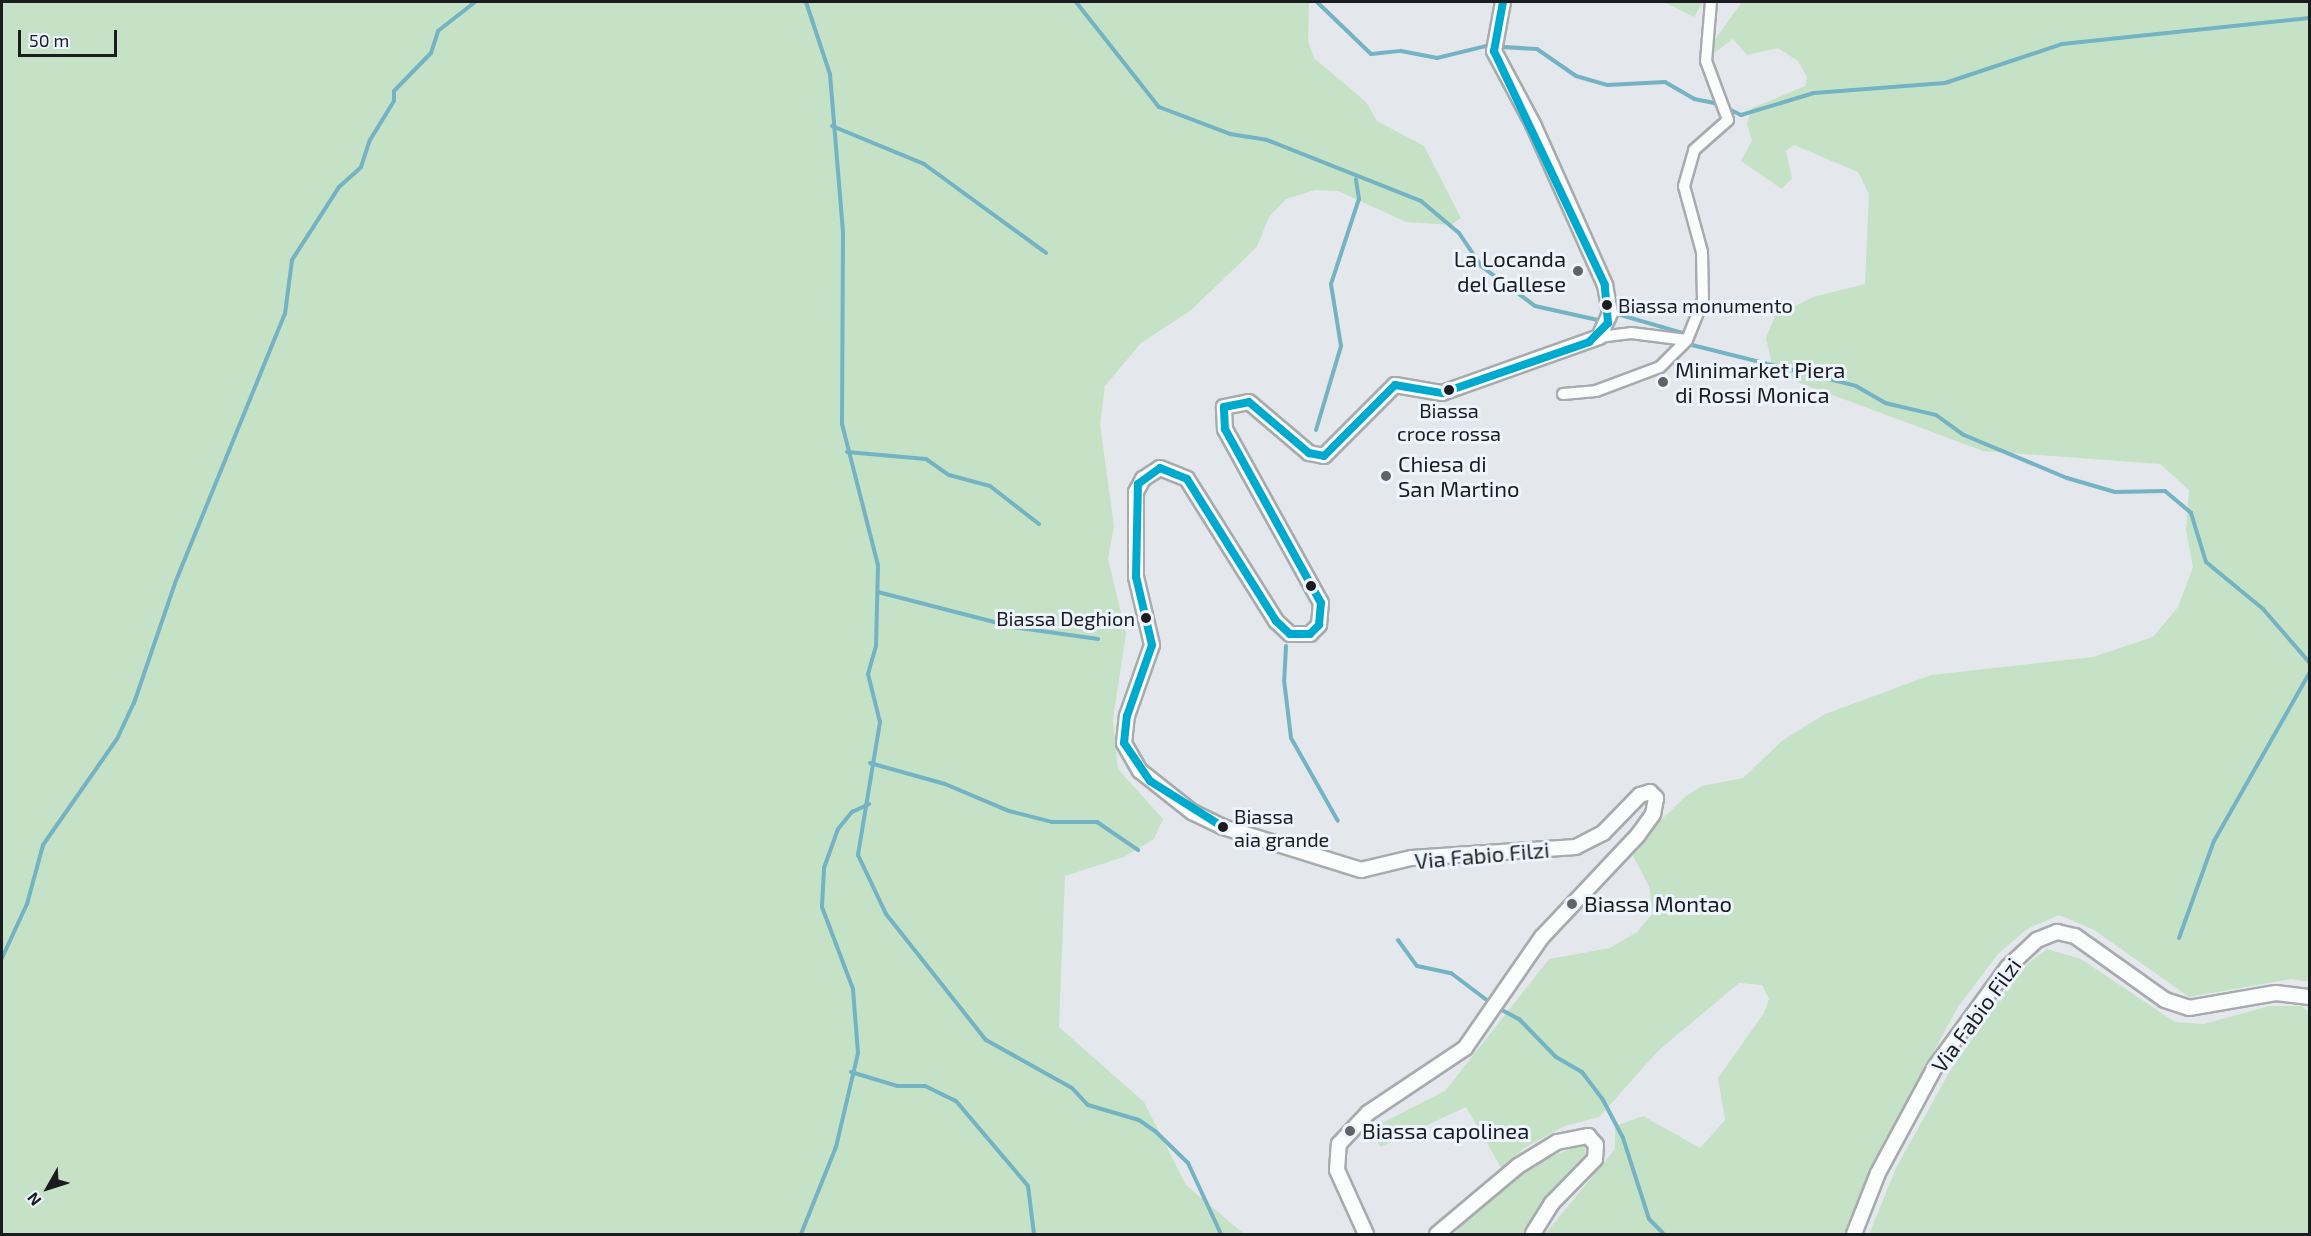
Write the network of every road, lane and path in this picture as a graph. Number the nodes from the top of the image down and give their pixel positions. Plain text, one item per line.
1 (1503, 2) edge
2 (1712, 2) edge
3 (1599, 337) junction
4 (1687, 340) junction
5 (1563, 394) dead end
6 (2310, 997) edge
7 (1366, 1234) edge
8 (1437, 1234) edge
9 (1533, 1234) edge
10 (1854, 1234) edge

1 - 3 street
2 - 4 street
3 - 4 street
3 - 7 street, Via Fabio Filzi
4 - 5 street
6 - 10 street, Via Fabio Filzi
8 - 9 street

